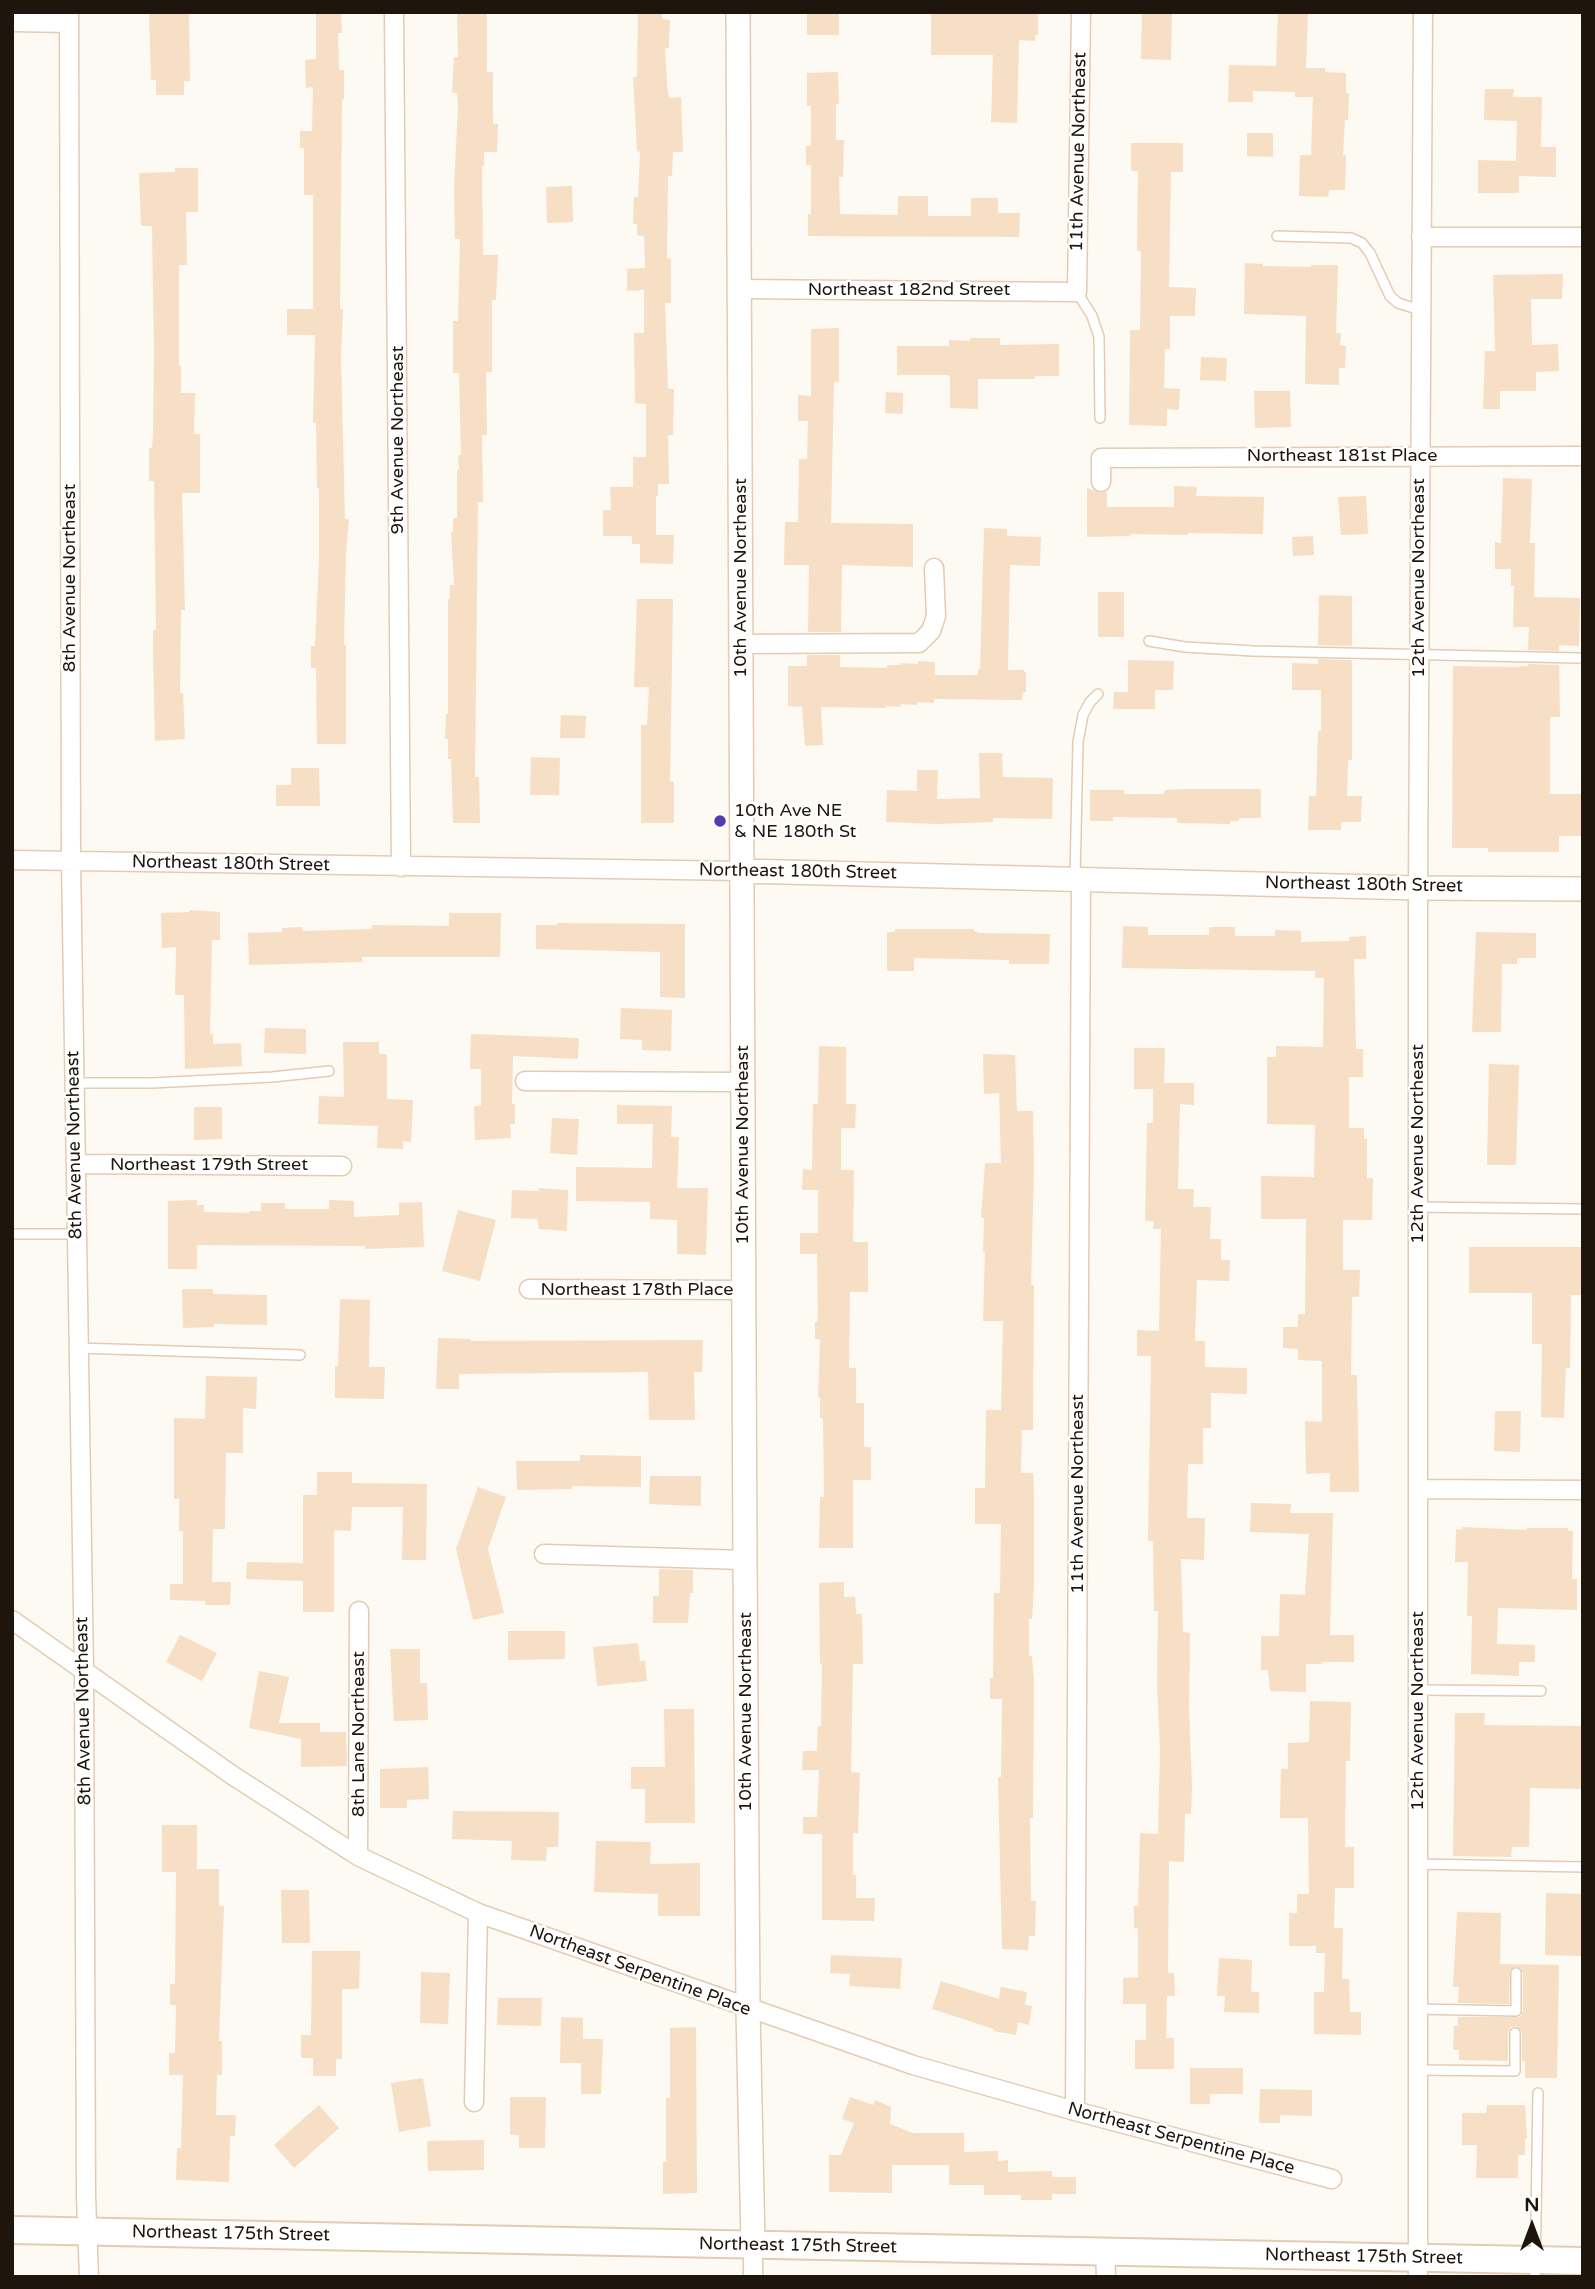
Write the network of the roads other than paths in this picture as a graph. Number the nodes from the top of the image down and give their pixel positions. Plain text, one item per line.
1 (394, 12) edge
2 (738, 12) edge
3 (1081, 12) edge
4 (1423, 12) edge
5 (69, 18) edge
6 (12, 22) edge
7 (1277, 236) dead end
8 (1421, 237) junction
9 (1583, 237) edge
10 (740, 289) junction
11 (1077, 292) junction
12 (1420, 310) junction
13 (1100, 418) dead end
14 (1420, 456) junction
15 (1583, 456) edge
16 (1101, 482) dead end
17 (934, 568) dead end
18 (1149, 641) dead end
19 (742, 644) junction
20 (1419, 653) junction
21 (1579, 658) dead end
22 (1098, 694) dead end
23 (12, 860) edge
24 (71, 861) junction
25 (401, 867) junction
26 (743, 870) junction
27 (1078, 878) junction
28 (1418, 888) junction
29 (1583, 889) edge
30 (329, 1071) dead end
31 (525, 1081) dead end
32 (743, 1082) junction
33 (74, 1083) junction
34 (76, 1164) junction
35 (342, 1166) dead end
36 (1418, 1207) junction
37 (1583, 1209) edge
38 (12, 1234) edge
39 (77, 1234) junction
40 (529, 1289) dead end
41 (744, 1290) junction
42 (79, 1348) junction
43 (300, 1354) dead end
44 (1418, 1489) junction
45 (1583, 1490) edge
46 (544, 1554) dead end
47 (745, 1560) junction
48 (359, 1611) dead end
49 (12, 1620) edge
50 (83, 1671) junction
51 (1418, 1690) junction
52 (1541, 1691) dead end
53 (358, 1856) junction
54 (1417, 1864) junction
55 (1583, 1867) edge
56 (478, 1913) junction
57 (1516, 1973) dead end
58 (748, 2009) junction
59 (1417, 2009) junction
60 (1515, 2033) dead end
61 (1417, 2070) junction
62 (1538, 2093) dead end
63 (474, 2102) dead end
64 (1075, 2111) junction
65 (1332, 2179) dead end
66 (12, 2230) edge
67 (87, 2232) junction
68 (753, 2245) junction
69 (1583, 2261) edge
70 (1105, 2264) edge
71 (1417, 2268) edge
72 (1535, 2269) edge
73 (89, 2277) edge
74 (753, 2277) edge

1 - 25 street, 9th Avenue Northeast
2 - 10 street, 10th Avenue Northeast
3 - 11 street, 11th Avenue Northeast
4 - 8 street, 12th Avenue Northeast
5 - 6 street
5 - 24 street, 8th Avenue Northeast
7 - 12 lane
8 - 9 street
8 - 12 street, 12th Avenue Northeast
10 - 11 street, Northeast 182nd Street
10 - 19 street, 10th Avenue Northeast
11 - 13 lane
12 - 14 street, 12th Avenue Northeast
14 - 15 street, Northeast 181st Place
14 - 16 street, Northeast 181st Place
14 - 20 street, 12th Avenue Northeast
17 - 19 street
18 - 20 lane
19 - 26 street, 10th Avenue Northeast
20 - 21 lane
20 - 28 street, 12th Avenue Northeast
22 - 27 lane
23 - 24 street, Northeast 180th Street
24 - 25 street, Northeast 180th Street
24 - 33 street, 8th Avenue Northeast
25 - 26 street, Northeast 180th Street
26 - 27 street, Northeast 180th Street
26 - 32 street, 10th Avenue Northeast
27 - 28 street, Northeast 180th Street
27 - 64 street, 11th Avenue Northeast
28 - 29 street, Northeast 180th Street
28 - 36 street, 12th Avenue Northeast
30 - 33 lane
31 - 32 street
32 - 41 street, 10th Avenue Northeast
33 - 34 street, 8th Avenue Northeast
34 - 35 street, Northeast 179th Street
34 - 39 street, 8th Avenue Northeast
36 - 37 lane
36 - 44 street, 12th Avenue Northeast
38 - 39 lane
39 - 42 street, 8th Avenue Northeast
40 - 41 street, Northeast 178th Place
41 - 47 street, 10th Avenue Northeast
42 - 43 lane
42 - 50 street, 8th Avenue Northeast
44 - 45 street
44 - 51 street, 12th Avenue Northeast
46 - 47 street
47 - 58 street, 10th Avenue Northeast
48 - 53 street, 8th Lane Northeast
49 - 50 street, Northeast Serpentine Place
50 - 53 street, Northeast Serpentine Place
50 - 67 street, 8th Avenue Northeast
51 - 52 lane
51 - 54 street, 12th Avenue Northeast
53 - 56 street, Northeast Serpentine Place
54 - 55 lane
54 - 59 street, 12th Avenue Northeast
56 - 58 street, Northeast Serpentine Place
56 - 63 street
57 - 59 lane
58 - 64 street, Northeast Serpentine Place
58 - 68 street, 10th Avenue Northeast
59 - 61 street, 12th Avenue Northeast
60 - 61 lane
61 - 71 street, 12th Avenue Northeast
62 - 72 lane
64 - 65 street, Northeast Serpentine Place
66 - 67 main road, Northeast 175th Street
67 - 68 main road, Northeast 175th Street
67 - 73 street, 8th Avenue Northeast
68 - 70 main road, Northeast 175th Street
68 - 74 street, 10th Avenue Northeast
69 - 72 main road, Northeast 175th Street
70 - 71 main road, Northeast 175th Street
71 - 72 main road, Northeast 175th Street

